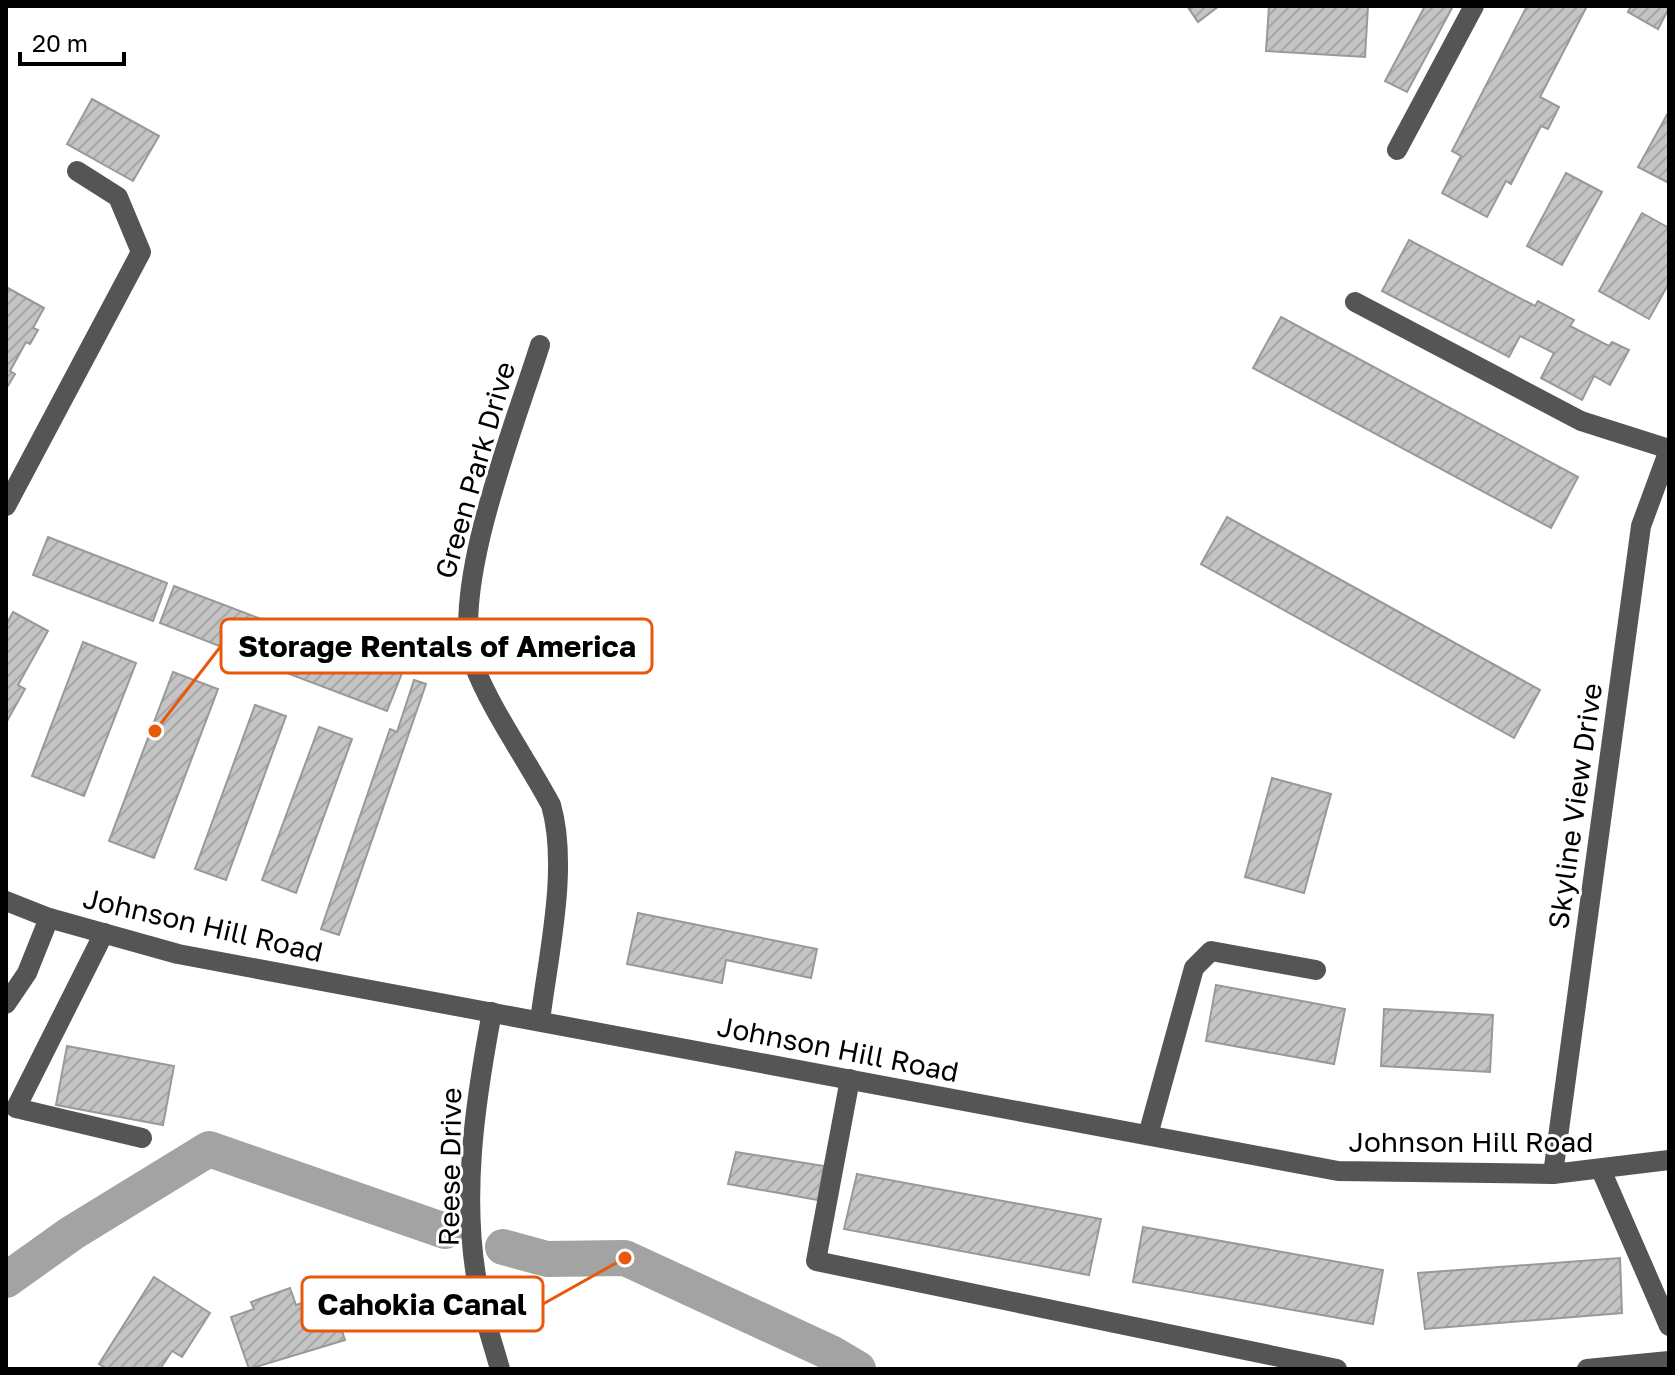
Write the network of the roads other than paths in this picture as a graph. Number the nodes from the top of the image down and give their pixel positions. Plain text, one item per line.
1 (1474, 6) edge
2 (1397, 150) dead end
3 (77, 171) dead end
4 (1355, 302) dead end
5 (540, 345) dead end
6 (1669, 449) edge
7 (6, 506) edge
8 (6, 901) edge
9 (49, 918) junction
10 (104, 933) junction
11 (1316, 970) dead end
12 (6, 1004) edge
13 (492, 1012) junction
14 (540, 1021) junction
15 (850, 1079) junction
16 (1148, 1135) junction
17 (142, 1138) dead end
18 (1669, 1160) edge
19 (1601, 1170) junction
20 (1553, 1174) junction
21 (1669, 1326) edge
22 (1669, 1361) edge
23 (500, 1369) edge
24 (1337, 1369) edge
25 (1587, 1369) edge

1 - 2 street
3 - 7 street
4 - 6 street
5 - 14 street, Green Park Drive
6 - 20 street, Skyline View Drive
8 - 9 street, Johnson Hill Road
9 - 10 street, Johnson Hill Road
9 - 12 street
10 - 13 street, Johnson Hill Road
10 - 17 street
11 - 16 street
13 - 14 street, Johnson Hill Road
13 - 23 street, Reese Drive
14 - 15 street, Johnson Hill Road
15 - 16 street, Johnson Hill Road
15 - 24 street
16 - 20 street, Johnson Hill Road
18 - 19 street, Johnson Hill Road
19 - 20 street, Johnson Hill Road
19 - 21 street
22 - 25 street

